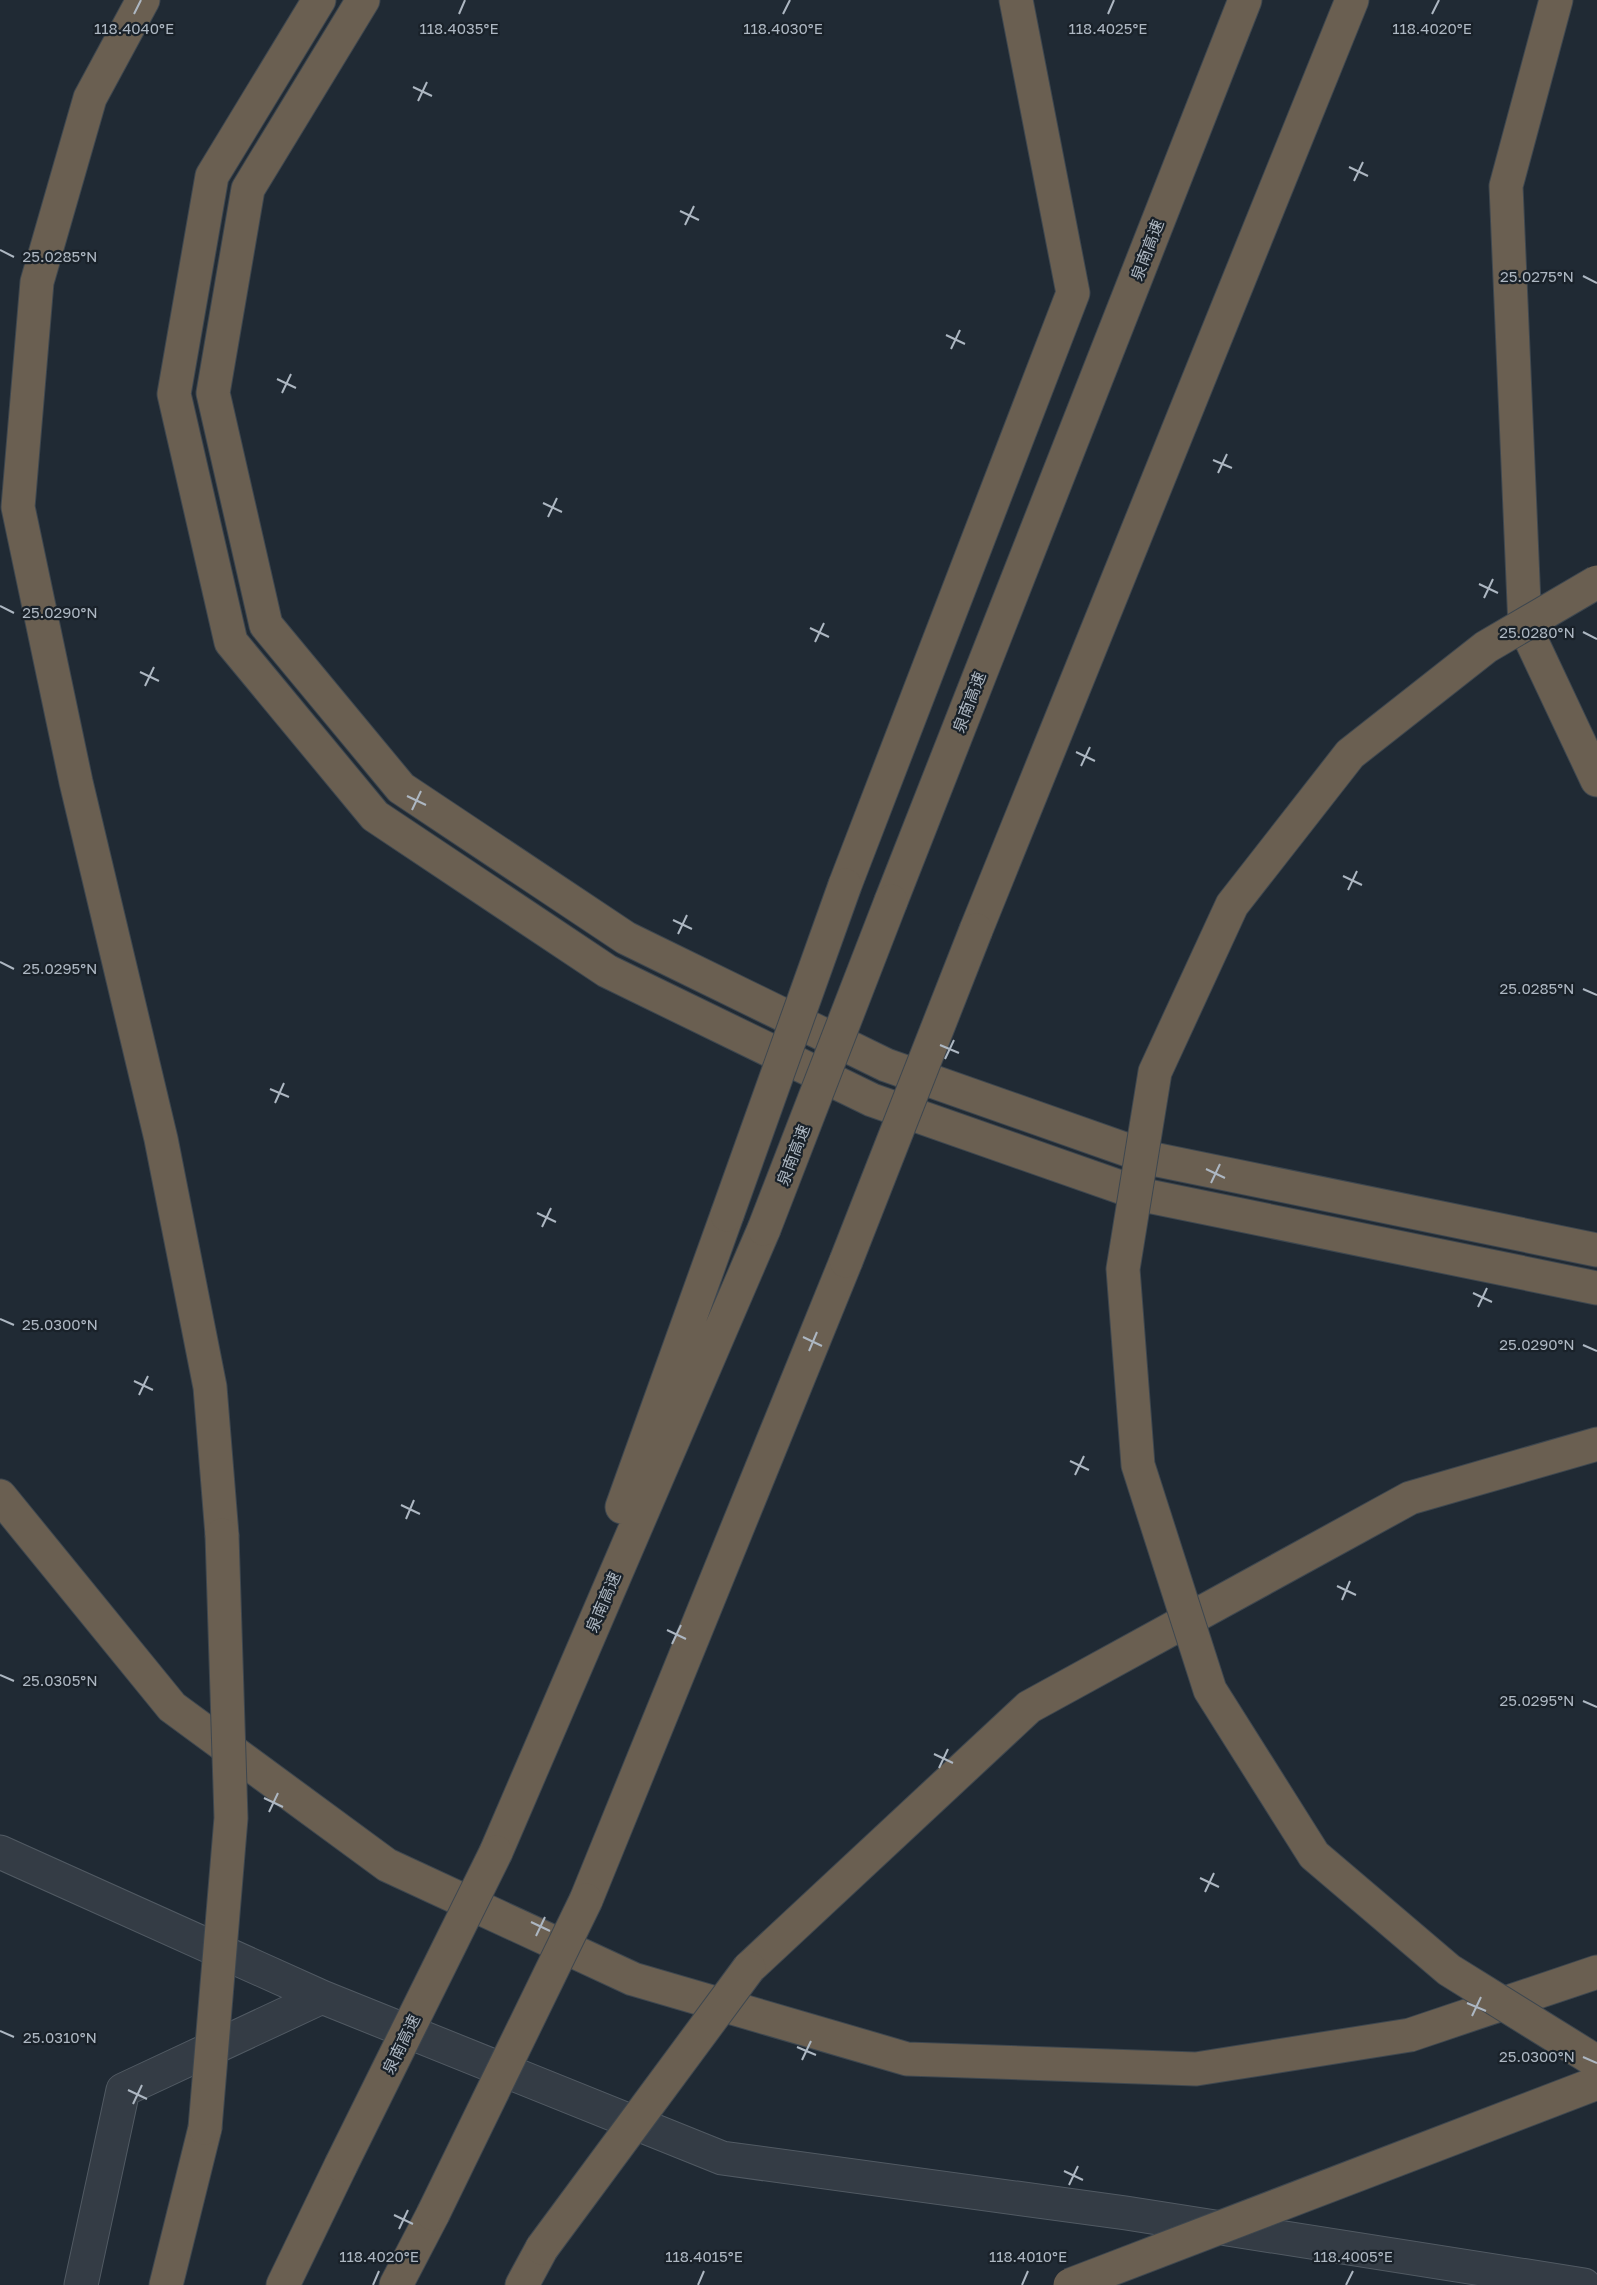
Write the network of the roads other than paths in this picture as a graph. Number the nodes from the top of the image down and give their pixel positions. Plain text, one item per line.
1 (143, 0) edge
2 (319, 0) edge
3 (363, 0) edge
4 (1016, 0) edge
5 (1245, 0) edge
6 (1352, 0) edge
7 (1556, 0) edge
8 (1597, 582) edge
9 (1597, 780) edge
10 (1597, 1250) edge
11 (1597, 1288) edge
12 (1597, 1444) edge
13 (0, 1496) edge
14 (510, 1817) junction
15 (0, 1852) edge
16 (1597, 1972) edge
17 (322, 1997) junction
18 (1597, 2062) edge
19 (1597, 2083) edge
20 (81, 2285) edge
21 (166, 2285) edge
22 (283, 2285) edge
23 (396, 2285) edge
24 (522, 2285) edge
25 (1070, 2285) edge
26 (1584, 2285) edge

1 - 21 highway, bridge
2 - 11 highway
3 - 10 highway
4 - 14 highway, bridge
5 - 14 highway, 泉南高速, bridge
6 - 23 highway, bridge
7 - 9 highway
8 - 18 highway, bridge
12 - 24 highway, bridge
13 - 16 highway
14 - 22 highway, 泉南高速, bridge
15 - 17 street
17 - 20 street
17 - 26 street
19 - 25 highway, bridge

